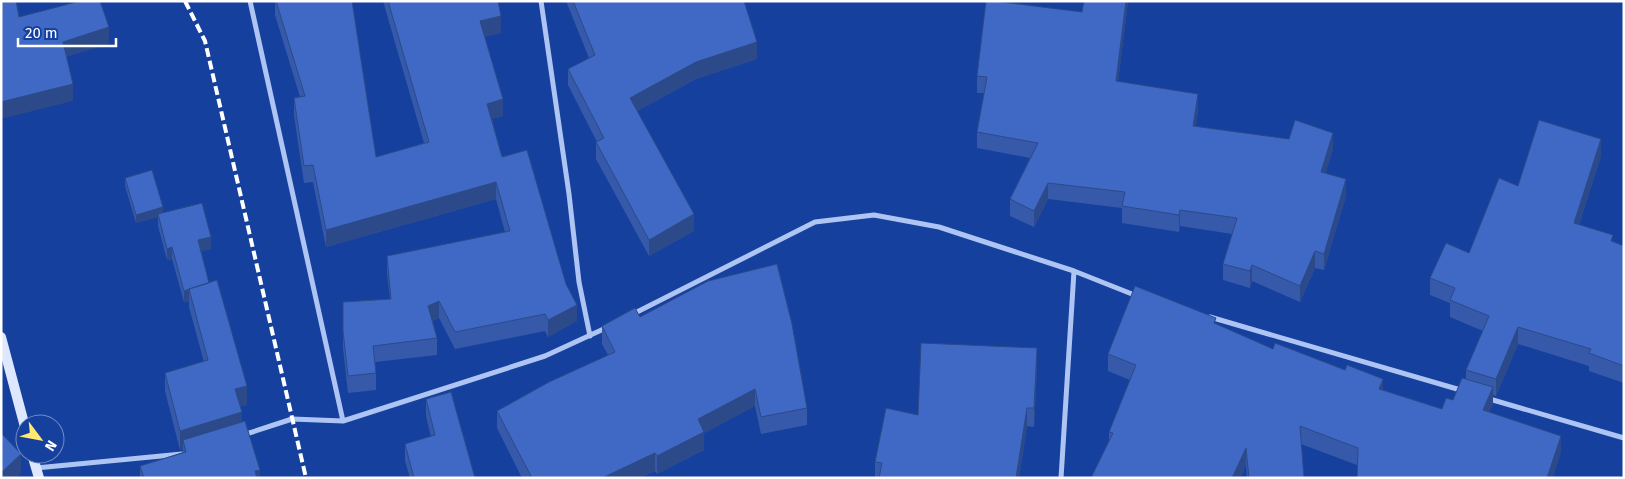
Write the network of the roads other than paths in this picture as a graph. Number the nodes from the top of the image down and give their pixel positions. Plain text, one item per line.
1 (250, 1) edge
2 (541, 1) edge
3 (1074, 271) junction
4 (1145, 298) edge
5 (1202, 315) edge
6 (625, 318) edge
7 (616, 323) edge
8 (590, 336) junction
9 (1, 338) edge
10 (1470, 393) edge
11 (1480, 396) edge
12 (21, 414) edge
13 (343, 421) junction
14 (237, 436) edge
15 (1624, 438) edge
16 (191, 451) edge
17 (37, 473) edge
18 (1061, 478) edge

1 - 13 street
2 - 8 street
3 - 4 street
3 - 6 street
3 - 18 street
5 - 10 street
7 - 8 street
8 - 13 street
9 - 12 street
11 - 15 street
13 - 14 street
16 - 17 street

